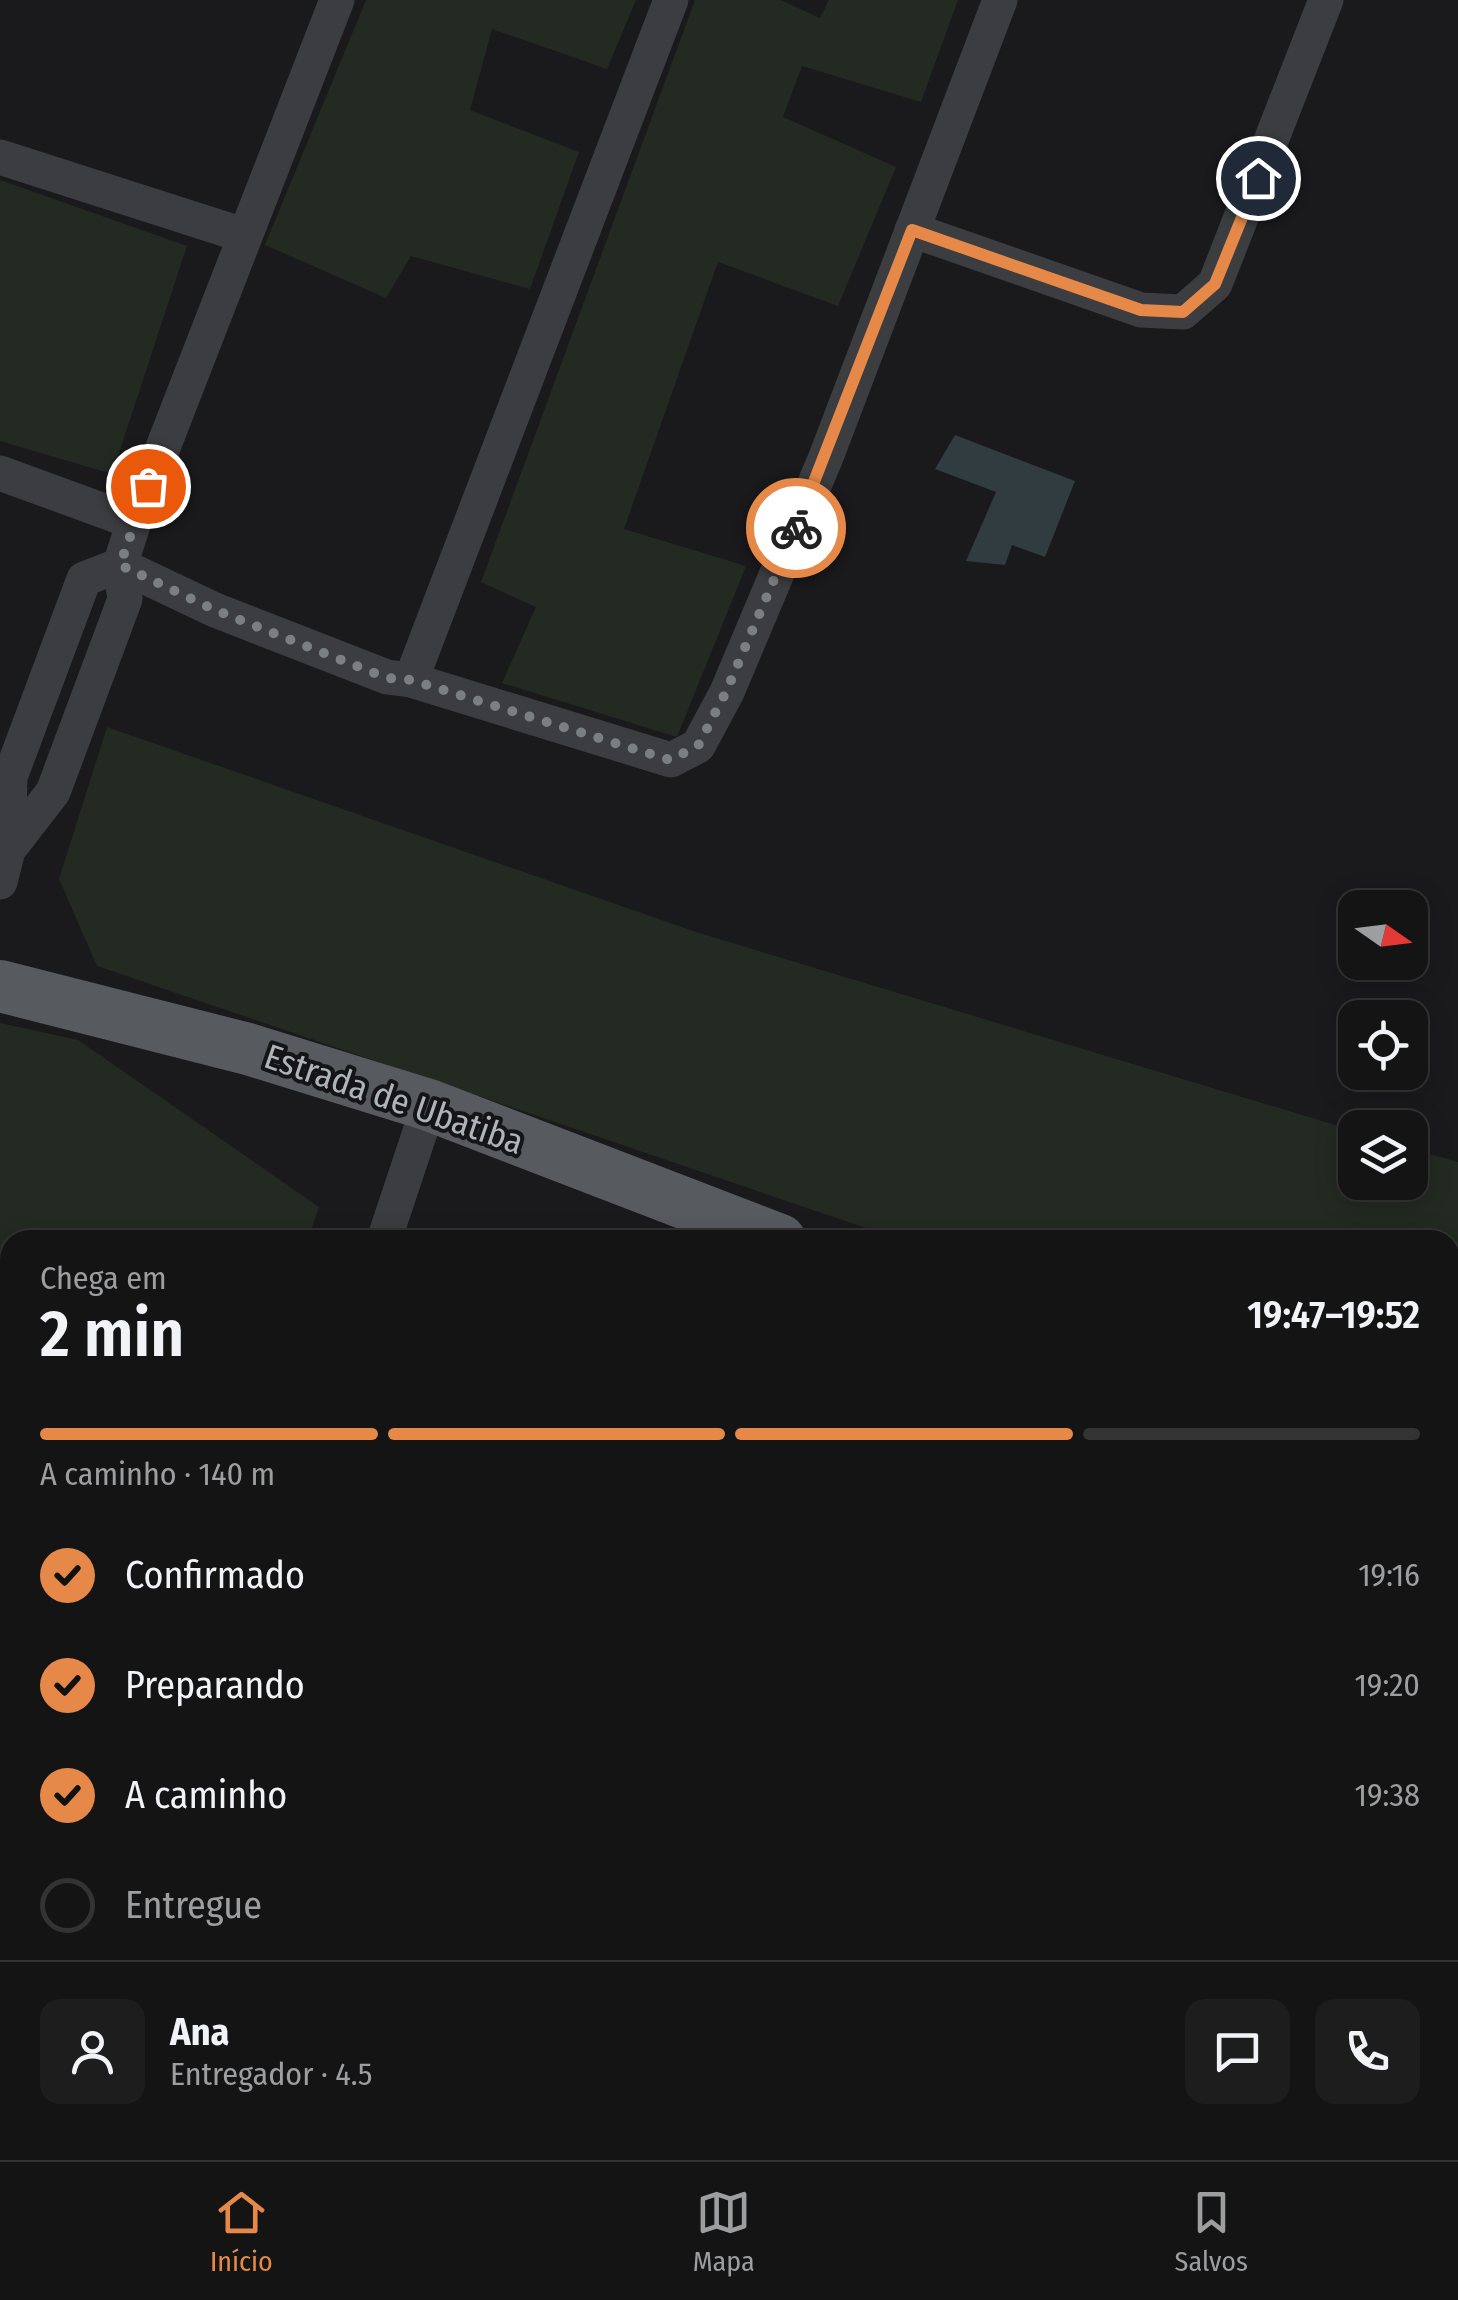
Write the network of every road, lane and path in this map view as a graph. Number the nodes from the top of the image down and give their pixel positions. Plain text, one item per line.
1 (337, 0) edge
2 (671, 0) edge
3 (1000, 0) edge
4 (1326, 0) edge
5 (0, 156) edge
6 (912, 230) junction
7 (243, 235) junction
8 (0, 473) edge
9 (134, 522) junction
10 (120, 565) junction
11 (411, 680) junction
12 (4, 866) edge
13 (0, 986) edge
14 (429, 1104) junction
15 (387, 1230) edge
16 (754, 1230) edge

1 - 7 street
2 - 11 street
3 - 6 street
4 - 6 street
5 - 7 street
6 - 11 street
7 - 9 street
8 - 9 street
9 - 10 street
10 - 11 street
10 - 12 street
10 - 12 street
13 - 14 main road, Estrada de Ubatiba
14 - 15 street
14 - 16 main road, Estrada de Ubatiba

